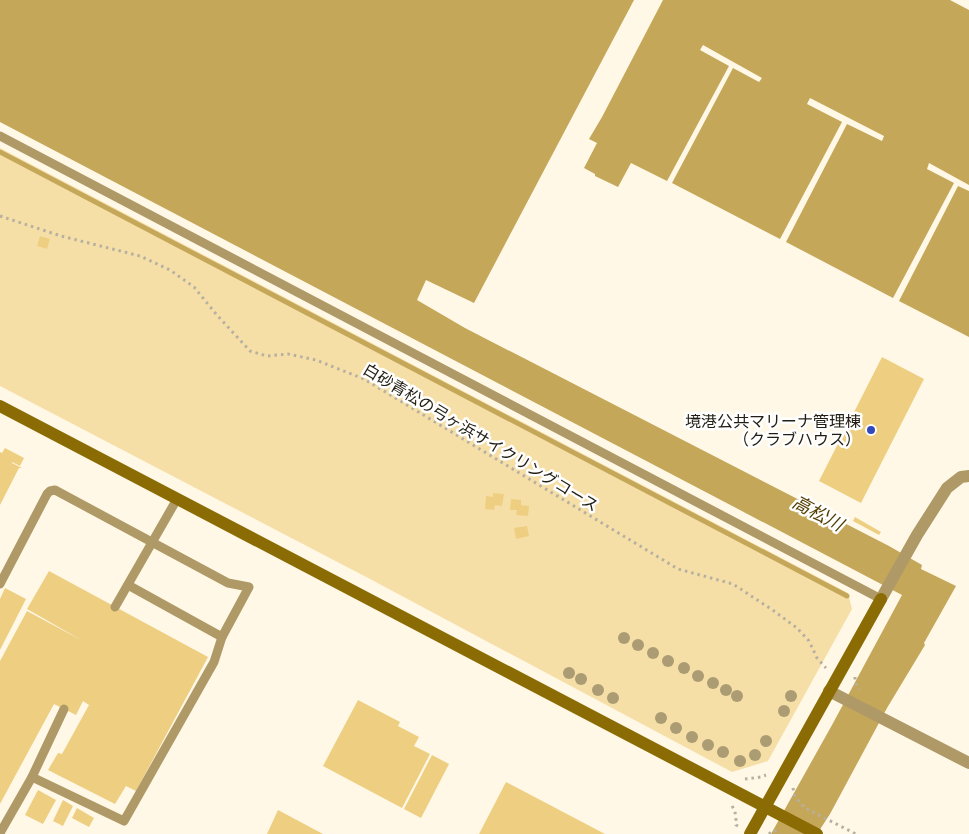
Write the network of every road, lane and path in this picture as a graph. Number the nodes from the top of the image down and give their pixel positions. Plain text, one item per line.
1 (0, 136) edge
2 (0, 216) edge
3 (0, 406) edge
4 (969, 476) edge
5 (177, 499) junction
6 (152, 542) junction
7 (0, 584) edge
8 (128, 585) junction
9 (884, 594) junction
10 (115, 607) dead end
11 (222, 637) junction
12 (827, 670) dead end
13 (829, 691) junction
14 (64, 709) dead end
15 (969, 763) edge
16 (771, 769) dead end
17 (32, 777) junction
18 (739, 777) dead end
19 (794, 793) dead end
20 (765, 806) junction
21 (0, 833) edge
22 (750, 834) edge
23 (817, 834) edge
24 (856, 834) edge

1 - 9 lane
2 - 12 path, 白砂青松の弓ヶ浜サイクリングコース
3 - 5 street
4 - 9 street
5 - 6 lane
5 - 20 street
6 - 7 lane
6 - 8 lane
6 - 11 lane
8 - 10 lane
8 - 11 lane
9 - 13 street
11 - 17 lane
13 - 15 street
13 - 20 street
14 - 17 lane
16 - 18 path
17 - 21 lane
19 - 24 path
20 - 22 street
20 - 23 street

